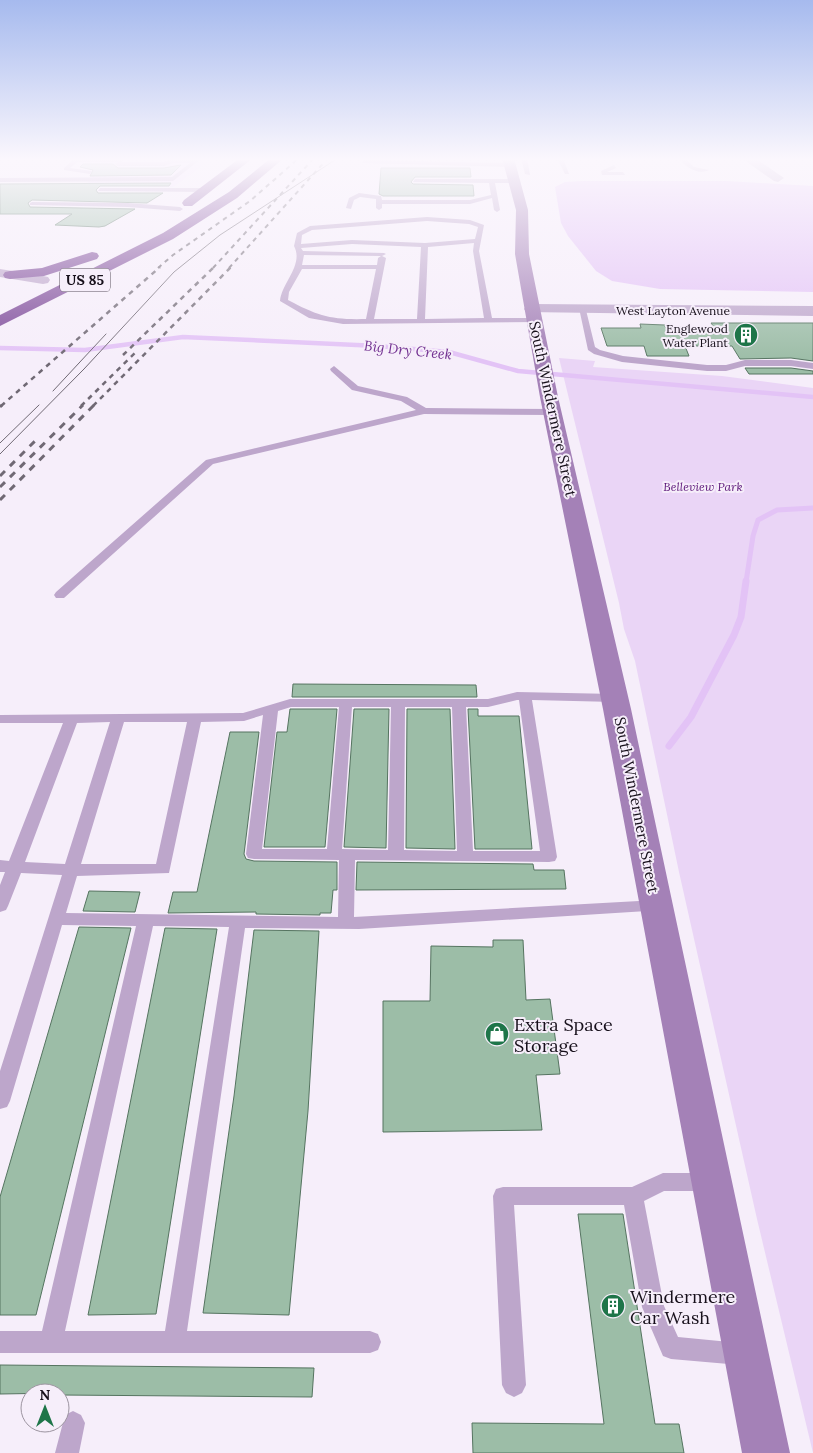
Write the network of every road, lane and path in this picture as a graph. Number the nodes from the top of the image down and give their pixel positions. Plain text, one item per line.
1 (187, 226) edge
2 (337, 226) edge
3 (482, 226) edge
4 (522, 226) edge
5 (479, 241) junction
6 (385, 243) junction
7 (425, 245) junction
8 (298, 246) junction
9 (107, 249) dead end
10 (301, 254) junction
11 (382, 254) junction
12 (92, 256) junction
13 (298, 267) junction
14 (380, 268) junction
15 (5, 274) edge
16 (43, 280) junction
17 (582, 310) junction
18 (813, 310) edge
19 (533, 315) junction
20 (488, 320) junction
21 (0, 321) edge
22 (369, 322) junction
23 (421, 322) junction
24 (813, 366) edge
25 (334, 368) dead end
26 (550, 405) junction
27 (424, 411) junction
28 (60, 595) dead end
29 (525, 696) junction
30 (615, 698) junction
31 (346, 703) junction
32 (398, 703) junction
33 (458, 703) junction
34 (271, 709) junction
35 (118, 718) junction
36 (195, 718) junction
37 (0, 719) edge
38 (71, 719) junction
39 (340, 855) junction
40 (396, 856) junction
41 (465, 856) junction
42 (7, 867) edge
43 (71, 870) junction
44 (0, 906) edge
45 (657, 906) junction
46 (56, 919) junction
47 (146, 920) junction
48 (238, 921) junction
49 (346, 923) junction
50 (0, 1101) edge
51 (712, 1182) junction
52 (633, 1196) junction
53 (0, 1342) edge
54 (51, 1342) junction
55 (174, 1342) junction
56 (370, 1342) dead end
57 (746, 1355) junction
58 (514, 1385) dead end
59 (74, 1423) dead end
60 (67, 1453) edge
61 (766, 1453) edge

1 - 21 highway, US 85
2 - 8 lane
3 - 5 lane
4 - 19 street, South Windermere Street
5 - 7 lane
5 - 20 lane
6 - 7 lane
6 - 8 lane
6 - 11 lane
7 - 23 lane
8 - 10 lane
9 - 12 highway, US 85
10 - 11 lane
10 - 13 lane
11 - 14 lane
12 - 15 highway
12 - 16 highway, US 85
13 - 14 lane
13 - 22 lane
14 - 22 lane
15 - 16 street
15 - 16 highway, US 85
17 - 18 street, West Layton Avenue
17 - 19 street, West Layton Avenue
17 - 24 lane
19 - 20 lane
19 - 26 street, South Windermere Street
20 - 23 lane
22 - 23 lane
25 - 27 lane
26 - 27 lane
26 - 30 street, South Windermere Street
27 - 28 lane
29 - 30 lane
29 - 33 lane
29 - 41 lane
30 - 45 street, South Windermere Street
31 - 32 lane
31 - 34 lane
31 - 39 lane
32 - 33 lane
32 - 40 lane
33 - 41 lane
34 - 36 lane
34 - 39 lane
35 - 36 lane
35 - 38 lane
35 - 43 lane
36 - 43 lane
37 - 38 lane
38 - 42 lane
39 - 40 lane
39 - 49 lane
40 - 41 lane
42 - 43 lane
42 - 44 lane
43 - 46 lane
45 - 49 lane
45 - 51 street, South Windermere Street
46 - 47 lane
46 - 50 lane
47 - 48 lane
47 - 54 lane
48 - 49 lane
48 - 55 lane
51 - 52 lane
51 - 57 street, South Windermere Street
52 - 57 lane
52 - 58 lane
53 - 54 lane
54 - 55 lane
55 - 56 lane
57 - 61 street, South Windermere Street
59 - 60 lane

